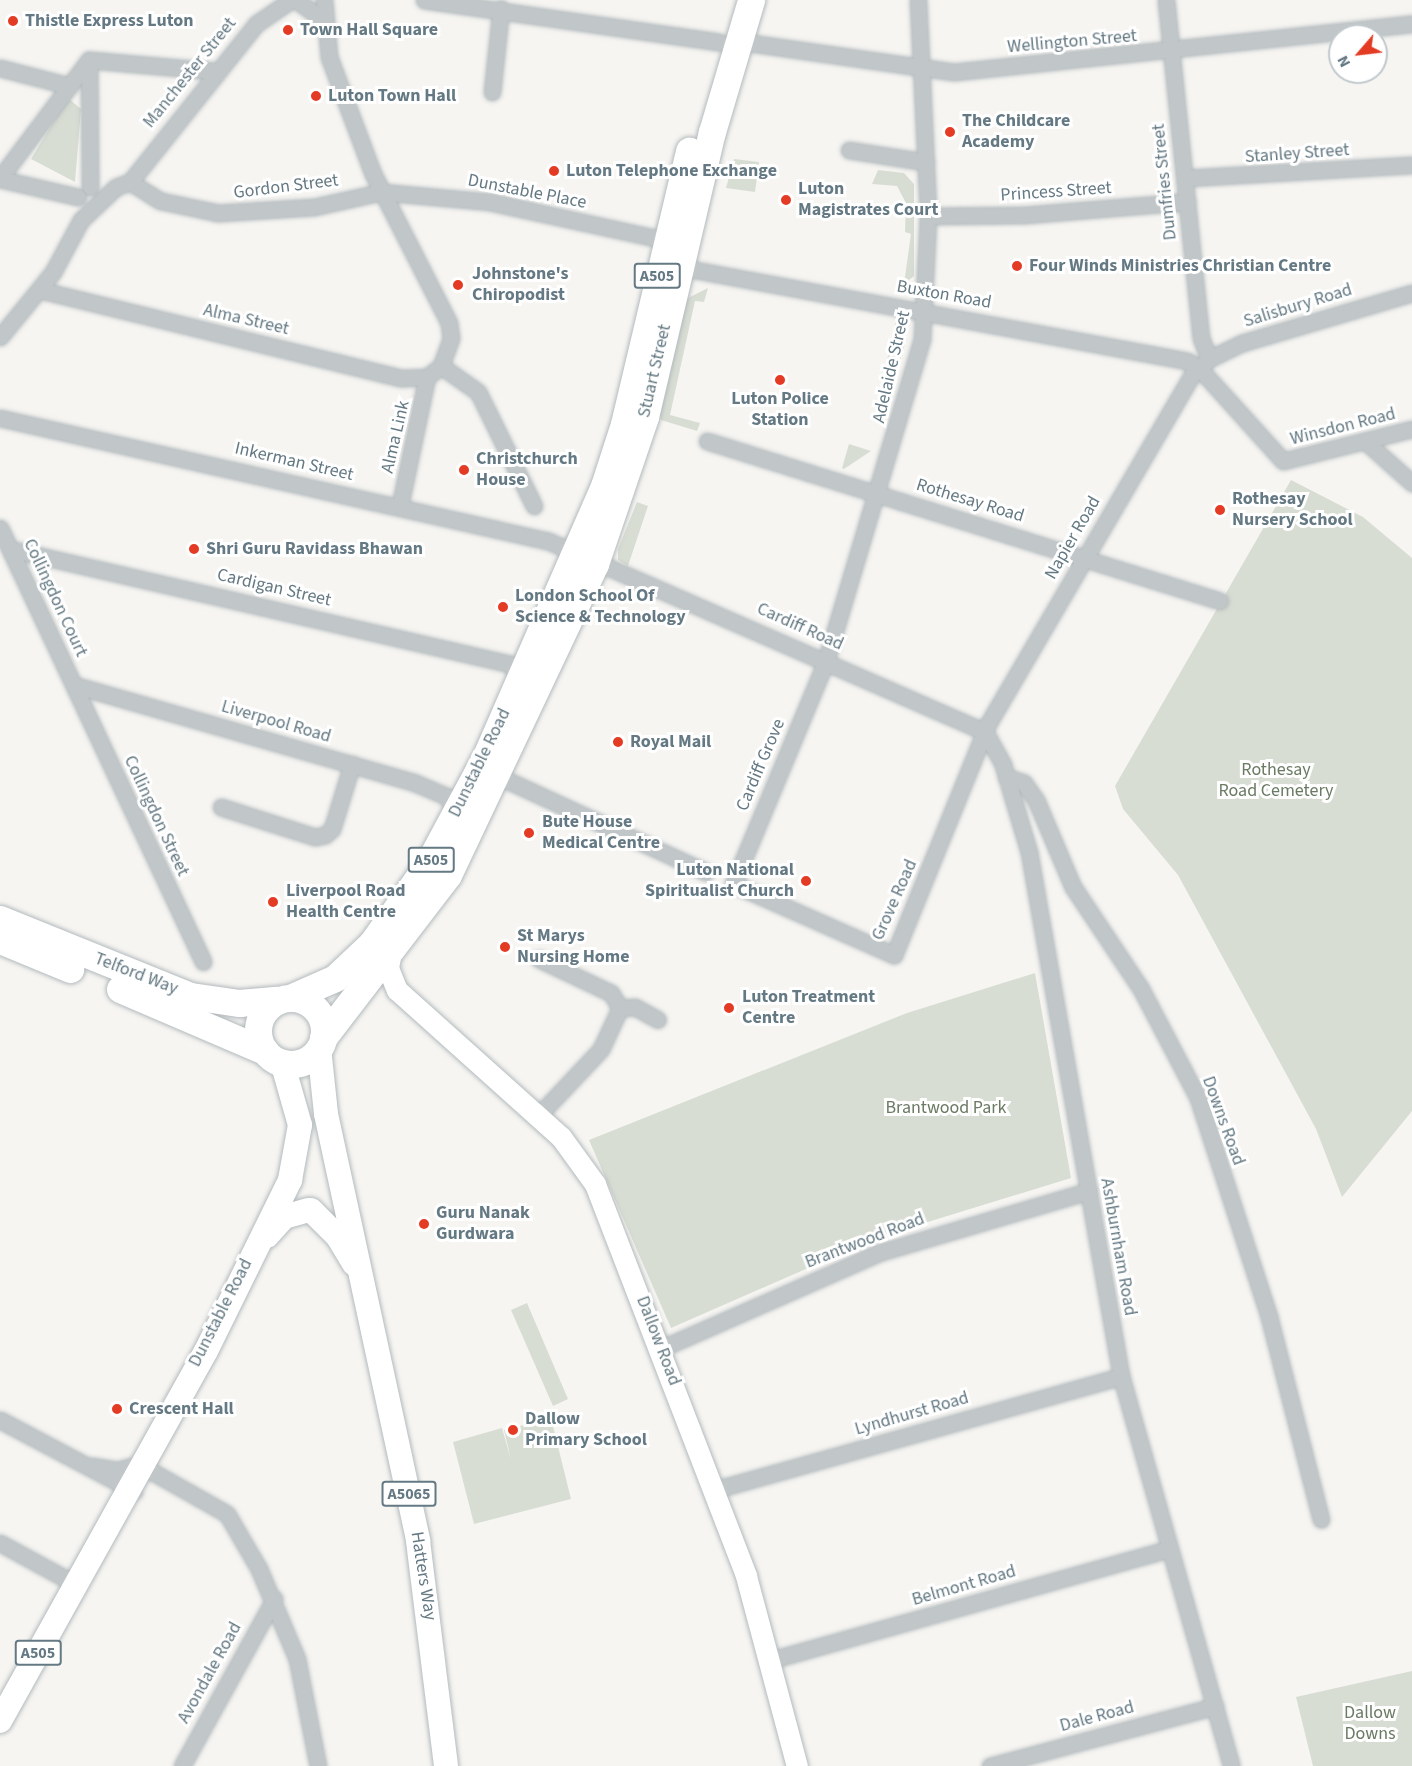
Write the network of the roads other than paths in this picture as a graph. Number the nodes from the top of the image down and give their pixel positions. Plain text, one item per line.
1 (291, 0) edge
2 (296, 0) edge
3 (324, 0) edge
4 (424, 0) edge
5 (733, 0) edge
6 (751, 0) edge
7 (918, 0) edge
8 (1166, 0) edge
9 (501, 8) junction
10 (322, 19) junction
11 (1412, 24) edge
12 (728, 42) junction
13 (1171, 53) junction
14 (89, 60) junction
15 (0, 68) edge
16 (921, 70) junction
17 (216, 71) junction
18 (70, 86) junction
19 (492, 92) dead end
20 (849, 150) dead end
21 (926, 162) junction
22 (1412, 165) edge
23 (0, 178) edge
24 (1185, 178) junction
25 (130, 182) junction
26 (381, 192) junction
27 (1187, 202) junction
28 (928, 216) junction
29 (665, 240) junction
30 (679, 267) junction
31 (40, 290) junction
32 (1412, 293) edge
33 (926, 311) junction
34 (0, 337) edge
35 (1204, 363) junction
36 (441, 366) junction
37 (427, 377) junction
38 (0, 417) edge
39 (1412, 429) edge
40 (707, 441) dead end
41 (1366, 442) junction
42 (1412, 483) edge
43 (879, 493) junction
44 (400, 505) junction
45 (534, 506) dead end
46 (0, 528) edge
47 (10, 549) junction
48 (587, 557) junction
49 (1084, 557) junction
50 (1220, 601) dead end
51 (826, 661) junction
52 (519, 679) junction
53 (74, 685) junction
54 (521, 728) joint
55 (985, 732) junction
56 (352, 764) junction
57 (498, 776) junction
58 (1006, 777) junction
59 (221, 807) dead end
60 (457, 814) junction
61 (706, 872) dead end
62 (733, 884) joint
63 (0, 919) edge
64 (0, 940) edge
65 (391, 952) junction
66 (539, 959) dead end
67 (203, 962) dead end
68 (397, 990) junction
69 (356, 991) junction
70 (284, 999) junction
71 (620, 1008) junction
72 (658, 1020) dead end
73 (321, 1043) junction
74 (273, 1057) junction
75 (537, 1117) junction
76 (338, 1166) junction
77 (290, 1179) junction
78 (1089, 1191) junction
79 (310, 1210) junction
80 (363, 1283) junction
81 (662, 1348) junction
82 (1121, 1376) junction
83 (2, 1417) edge
84 (89, 1466) junction
85 (139, 1479) junction
86 (714, 1490) junction
87 (1321, 1519) dead end
88 (0, 1543) edge
89 (1168, 1549) junction
90 (77, 1585) junction
91 (273, 1599) junction
92 (771, 1660) junction
93 (1215, 1706) junction
94 (0, 1721) edge
95 (182, 1766) edge
96 (318, 1766) edge
97 (446, 1766) edge
98 (796, 1766) edge
99 (990, 1766) edge
100 (1231, 1766) edge

1 - 17 street, Manchester Street
2 - 10 street
3 - 10 street
4 - 9 street, Wellington Street
5 - 12 highway, Stuart Street / A505
6 - 12 highway, Stuart Street / A505
7 - 16 street, Adelaide Street
8 - 13 street, Dumfries Street
9 - 12 street, Wellington Street
9 - 19 street
10 - 26 street
11 - 13 street, Wellington Street
12 - 16 street, Wellington Street
12 - 29 highway, Stuart Street / A505
12 - 30 highway, Stuart Street / A505
13 - 16 street, Wellington Street
13 - 24 street, Dumfries Street
14 - 17 street
14 - 18 street
14 - 23 street
15 - 18 street
16 - 21 street, Adelaide Street
17 - 25 street, Manchester Street
18 - 23 street
20 - 21 street
21 - 28 street, Adelaide Street
22 - 24 street, Stanley Street
24 - 27 street, Dumfries Street
25 - 26 street, Gordon Street
25 - 31 street
26 - 29 street, Dunstable Place
26 - 36 street
27 - 28 street, Princess Street
27 - 35 street, Dumfries Street
28 - 33 street, Adelaide Street
29 - 48 highway, Stuart Street / A505
30 - 33 street, Buxton Road
30 - 48 highway, Stuart Street / A505
31 - 34 street
31 - 37 street, Alma Street
32 - 35 street, Salisbury Road
33 - 35 street, Buxton Road
33 - 43 street, Adelaide Street
35 - 41 street, Winsdon Road
35 - 49 street, Napier Road
36 - 37 street
36 - 45 street
37 - 44 street, Alma Link
38 - 44 street, Inkerman Street
39 - 41 street, Winsdon Road
40 - 43 street, Rothesay Road
41 - 42 street
43 - 49 street, Rothesay Road
43 - 51 street, Adelaide Street
44 - 48 street, Inkerman Street
46 - 47 street, Collingdon Court
47 - 52 street, Cardigan Street
47 - 53 street, Collingdon Court
48 - 51 street, Cardiff Road
48 - 52 highway, Stuart Street / A505
48 - 54 highway, Stuart Street / A505
49 - 50 street, Rothesay Road
49 - 55 street, Napier Road
51 - 55 street, Cardiff Road
51 - 62 street, Cardiff Grove
52 - 60 highway, Dunstable Road / A505
53 - 56 street, Liverpool Road
53 - 67 street, Collingdon Street
54 - 57 highway, Dunstable Road / A505
55 - 58 street, Ashburnham Road
55 - 62 street, Grove Road
56 - 59 street
56 - 60 street, Liverpool Road
57 - 61 street
57 - 65 highway, Dunstable Road / A505
58 - 78 street, Ashburnham Road
58 - 87 street, Downs Road
60 - 70 highway, Dunstable Road / A505
63 - 70 highway, Telford Way
64 - 74 highway, Telford Way
65 - 68 street
65 - 69 highway, Dunstable Road / A505
66 - 71 street
68 - 69 street
68 - 75 street, Dallow Road
69 - 73 highway, Dunstable Road / A505
70 - 73 highway
70 - 74 highway
71 - 72 street
71 - 75 street
73 - 74 highway
73 - 76 main road, Hatters Way
74 - 77 main road, Dunstable Road
75 - 81 street, Dallow Road
76 - 79 main road, Dunstable Road
76 - 80 main road, Hatters Way / A5065
77 - 79 main road, Hatters Way
77 - 85 main road, Dunstable Road
78 - 81 street, Brantwood Road
78 - 82 street, Ashburnham Road
79 - 80 main road, Hatters Way / A5065
79 - 85 main road, Dunstable Road
80 - 97 main road, Hatters Way / A5065
81 - 86 street, Dallow Road
82 - 86 street, Lyndhurst Road
82 - 89 street, Ashburnham Road
83 - 84 street
84 - 85 street
84 - 85 street
85 - 90 main road, Dunstable Road
85 - 91 street
86 - 92 street, Dallow Road
88 - 90 street
89 - 92 street, Belmont Road
89 - 93 street, Ashburnham Road
90 - 94 main road, Dunstable Road / A505
91 - 95 street, Avondale Road
91 - 96 street
92 - 98 street, Dallow Road
93 - 99 street, Dale Road
93 - 100 street, Ashburnham Road

